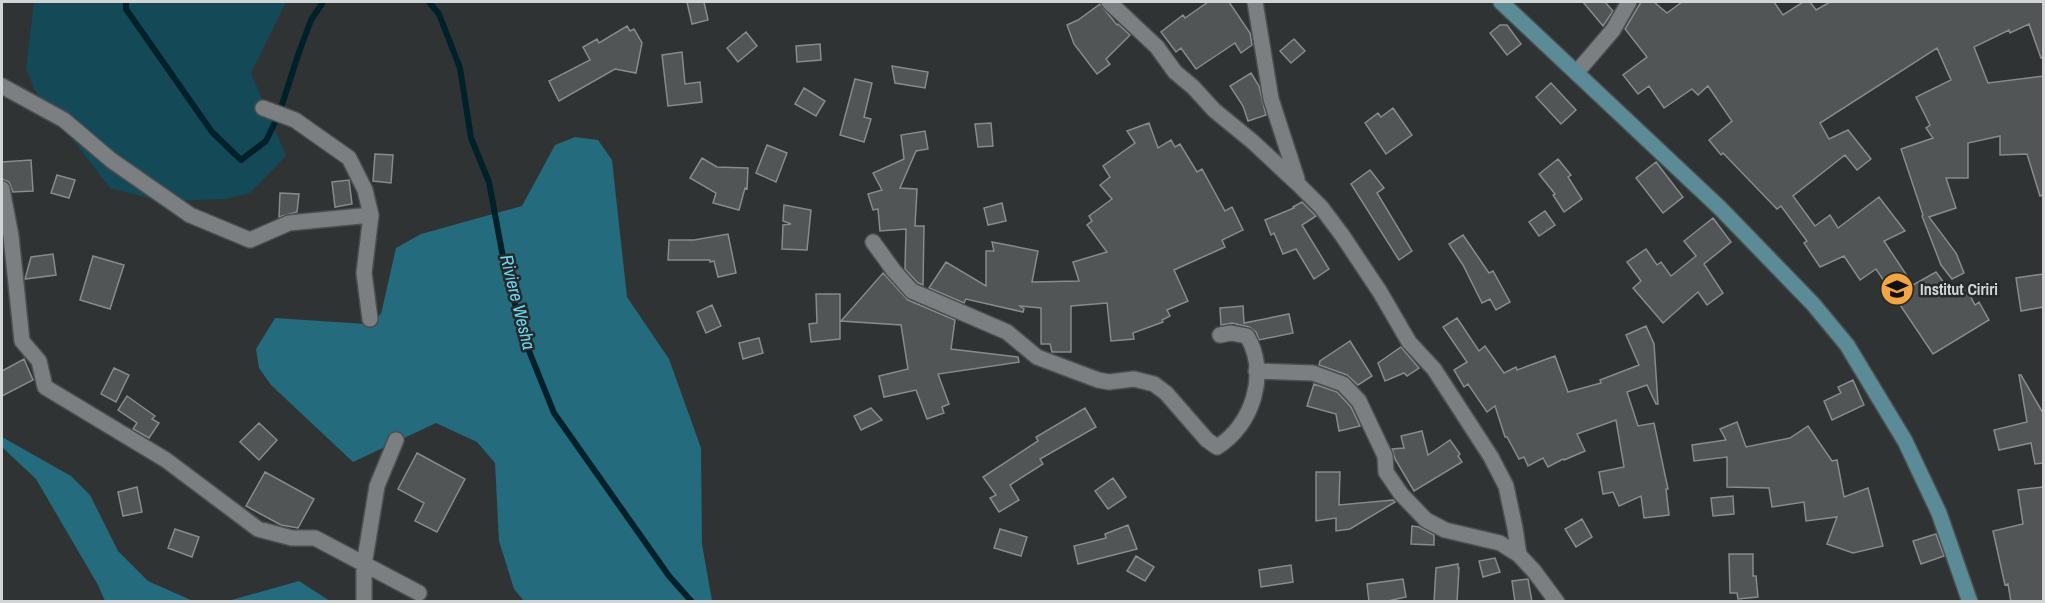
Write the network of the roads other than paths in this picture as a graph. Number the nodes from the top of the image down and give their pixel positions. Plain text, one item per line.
1 (1109, 2) edge
2 (1130, 2) edge
3 (1256, 2) edge
4 (1503, 2) edge
5 (1629, 2) edge
6 (1129, 19) junction
7 (1576, 72) junction
8 (2, 86) edge
9 (263, 108) dead end
10 (1299, 184) junction
11 (2, 189) edge
12 (372, 215) junction
13 (873, 242) dead end
14 (370, 319) dead end
15 (1220, 335) dead end
16 (1256, 371) junction
17 (396, 440) dead end
18 (1519, 555) junction
19 (364, 565) junction
20 (419, 593) dead end
21 (364, 602) edge
22 (1557, 602) edge
23 (1970, 602) edge

1 - 6 street
2 - 6 street
3 - 10 street
4 - 7 street
5 - 7 street
6 - 10 street
7 - 23 street
8 - 12 street
9 - 12 street
10 - 18 street
11 - 19 street
12 - 14 street
13 - 16 street
15 - 16 street
16 - 18 street
17 - 19 street
18 - 22 street
19 - 20 street
19 - 21 street

